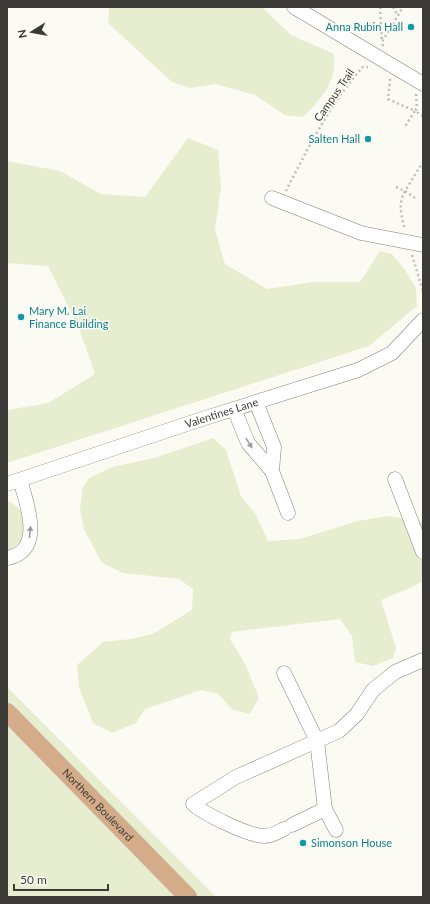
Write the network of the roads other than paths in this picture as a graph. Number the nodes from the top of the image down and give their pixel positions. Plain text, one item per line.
1 (294, 7) edge
2 (423, 84) edge
3 (276, 200) road end
4 (423, 245) edge
5 (423, 320) edge
6 (256, 402) junction
7 (234, 409) junction
8 (272, 471) junction
9 (395, 479) dead end
10 (13, 482) edge
11 (288, 513) dead end
12 (423, 552) edge
13 (7, 558) edge
14 (423, 660) edge
15 (284, 673) dead end
16 (7, 712) edge
17 (318, 741) junction
18 (324, 809) junction
19 (336, 830) dead end
20 (188, 897) edge

1 - 2 street
3 - 4 street
5 - 6 street, Valentines Lane
6 - 7 street, Valentines Lane
6 - 8 street
7 -> 8 street
7 - 10 street, Valentines Lane
8 - 11 street
9 - 12 street
13 -> 10 street
14 - 17 street
15 - 17 street
16 - 20 main road, Northern Boulevard
17 - 18 street
17 - 18 street
18 - 19 street

